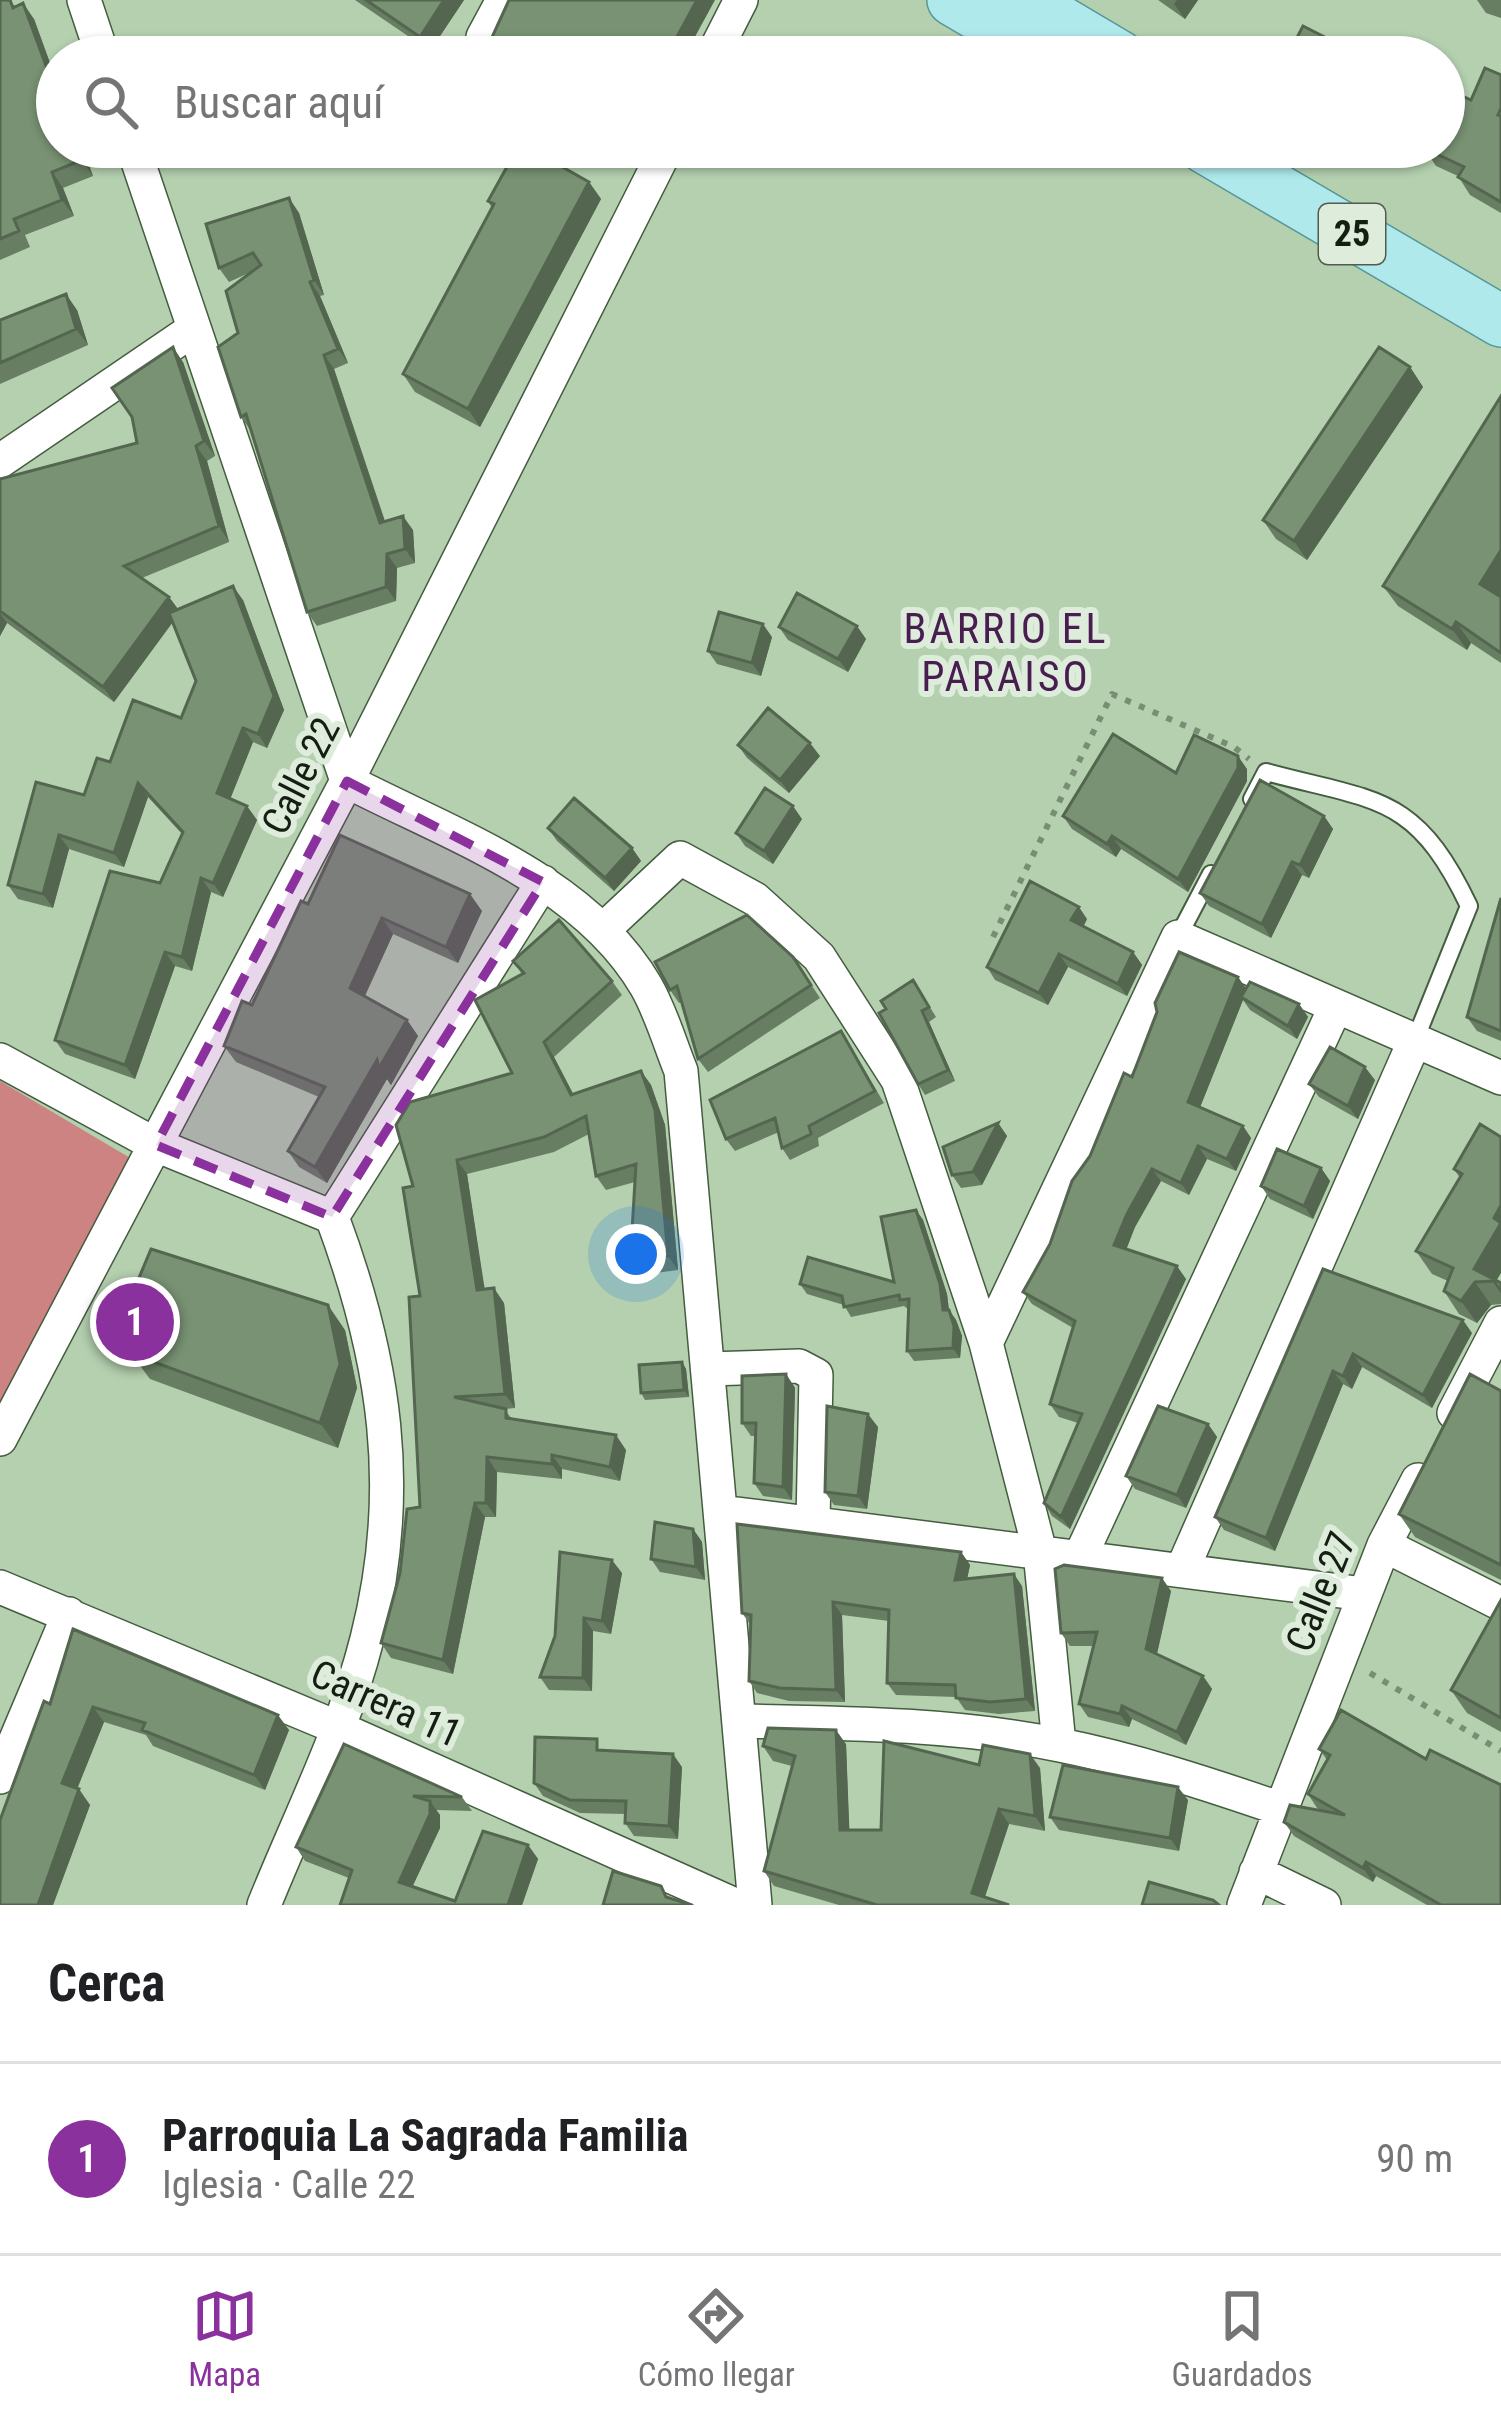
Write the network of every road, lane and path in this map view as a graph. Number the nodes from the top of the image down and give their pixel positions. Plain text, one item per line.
1 (84, 0) edge
2 (503, 0) edge
3 (741, 0) edge
4 (953, 0) edge
5 (1024, 0) edge
6 (96, 36) edge
7 (484, 36) edge
8 (723, 36) edge
9 (1014, 36) edge
10 (1085, 36) edge
11 (141, 168) edge
12 (656, 168) edge
13 (1240, 168) edge
14 (1307, 168) edge
15 (1501, 283) edge
16 (1501, 321) edge
17 (194, 329) junction
18 (0, 461) edge
19 (1266, 772) junction
20 (347, 781) junction
21 (1244, 813) edge
22 (1222, 854) edge
23 (543, 882) junction
24 (603, 930) junction
25 (1178, 937) junction
26 (993, 938) dead end
27 (1336, 1006) junction
28 (1414, 1040) junction
29 (0, 1060) edge
30 (1501, 1078) edge
31 (156, 1145) junction
32 (332, 1217) junction
33 (1501, 1323) edge
34 (986, 1343) junction
35 (708, 1369) junction
36 (0, 1439) edge
37 (721, 1512) junction
38 (813, 1522) junction
39 (1384, 1545) junction
40 (1040, 1552) junction
41 (1080, 1557) junction
42 (1182, 1570) junction
43 (0, 1587) edge
44 (1364, 1594) junction
45 (1501, 1604) edge
46 (69, 1614) junction
47 (1340, 1656) junction
48 (740, 1721) junction
49 (336, 1726) junction
50 (1059, 1744) junction
51 (1501, 1751) edge
52 (0, 1777) edge
53 (1281, 1809) junction
54 (1256, 1872) junction
55 (264, 1905) edge
56 (735, 1905) edge
57 (755, 1905) edge
58 (1244, 1905) edge
59 (1324, 1905) edge

1 - 6 street
2 - 7 street
3 - 8 street
4 - 9 main road
5 - 10 main road
11 - 17 street
12 - 20 street, Calle 22
13 - 16 main road, 25
14 - 15 main road, 25
17 - 18 street
17 - 20 street
19 - 21 lane
19 - 26 path
19 - 28 lane
20 - 23 street
20 - 31 street, Calle 22
22 - 25 lane
23 - 24 street
23 - 32 street
24 - 34 street
24 - 35 street
25 - 27 street
25 - 34 street
27 - 28 street
27 - 41 street
28 - 30 street
28 - 42 street
29 - 31 street
31 - 32 street
31 - 36 street, Calle 22
32 - 49 street
33 - 39 street, Calle 27
34 - 40 street
35 - 37 street
35 - 38 street
37 - 38 street
37 - 48 street
38 - 40 street
39 - 44 street, Calle 27
39 - 45 street
40 - 41 street
40 - 50 street
41 - 42 street
42 - 44 street
43 - 46 street, Carrera 11
44 - 47 street, Calle 27
46 - 49 street, Carrera 11
46 - 52 street
47 - 51 path
47 - 53 street, Calle 27
48 - 50 street
48 - 57 street
49 - 55 street
49 - 56 street, Carrera 11
50 - 53 street
53 - 54 street, Calle 27
54 - 58 street, Calle 27
54 - 59 street

